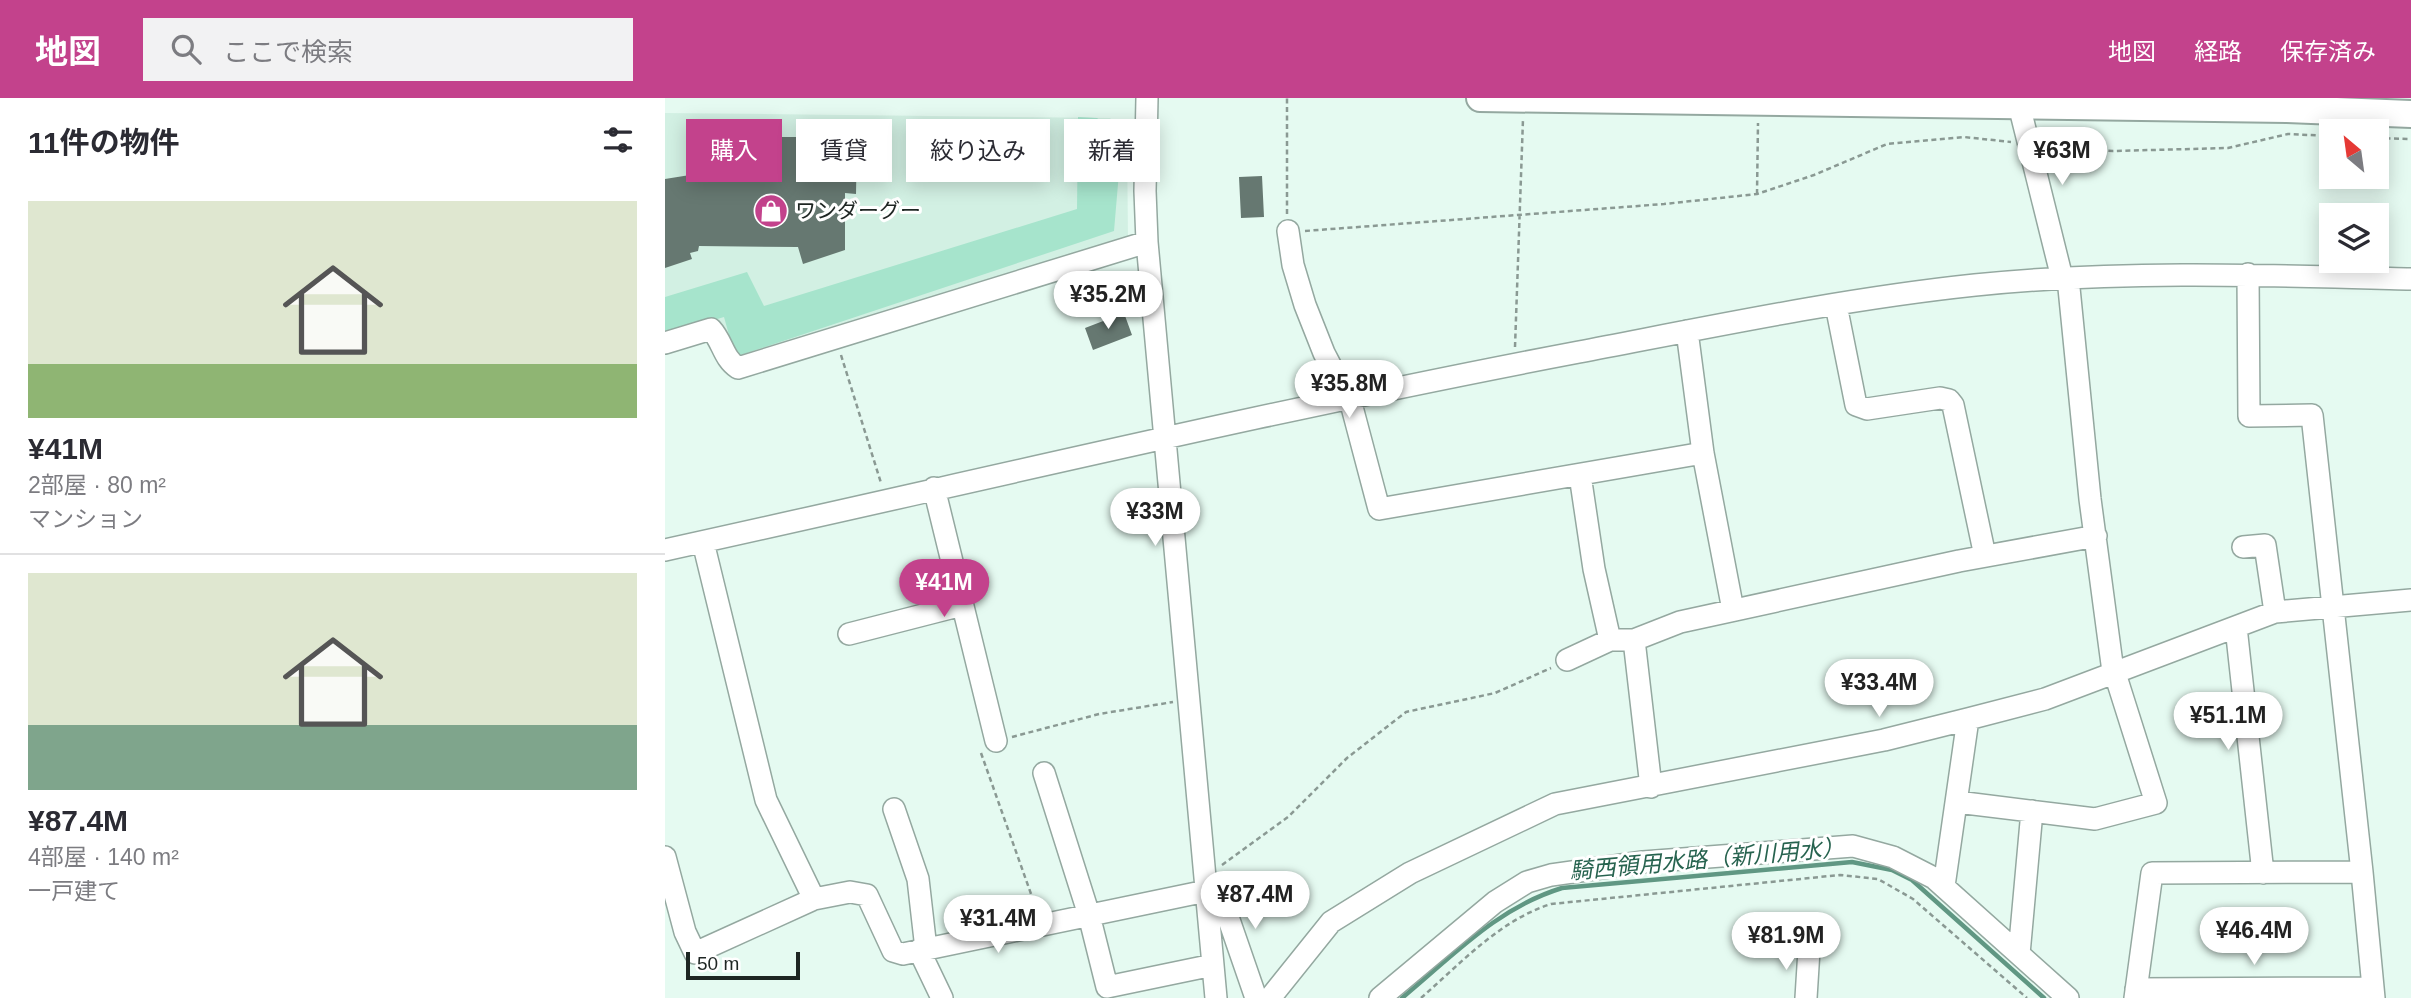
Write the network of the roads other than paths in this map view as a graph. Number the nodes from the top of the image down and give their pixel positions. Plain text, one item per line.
1 (1147, 98) edge
2 (1480, 98) edge
3 (1524, 99) edge
4 (1630, 99) edge
5 (2019, 105) junction
6 (2411, 114) edge
7 (1287, 231) road end
8 (1147, 242) junction
9 (2248, 275) junction
10 (2065, 278) junction
11 (2411, 279) edge
12 (1836, 305) junction
13 (1687, 331) junction
14 (665, 343) edge
15 (1348, 399) junction
16 (1167, 437) junction
17 (1703, 453) junction
18 (1580, 475) junction
19 (934, 488) junction
20 (2096, 536) junction
21 (703, 542) junction
22 (2243, 547) dead end
23 (665, 550) edge
24 (1986, 556) junction
25 (2411, 600) edge
26 (963, 604) junction
27 (2333, 607) junction
28 (1733, 610) junction
29 (2275, 612) junction
30 (2236, 627) junction
31 (849, 634) dead end
32 (1610, 640) junction
33 (1635, 640) junction
34 (1567, 660) road end
35 (2114, 674) junction
36 (1968, 719) junction
37 (996, 741) dead end
38 (1044, 773) dead end
39 (1651, 787) junction
40 (1957, 802) junction
41 (894, 809) dead end
42 (2032, 811) junction
43 (665, 857) edge
44 (2362, 872) junction
45 (2263, 873) junction
46 (1205, 884) junction
47 (1944, 886) junction
48 (814, 899) junction
49 (1089, 915) junction
50 (922, 949) junction
51 (1809, 950) dead end
52 (2019, 954) junction
53 (1213, 965) junction
54 (2136, 993) edge
55 (2373, 993) edge
56 (943, 998) edge
57 (1216, 998) edge
58 (1256, 998) edge
59 (1270, 998) edge
60 (1380, 998) edge
61 (1805, 998) edge
62 (2068, 998) edge

1 - 8 street
2 - 3 main road
3 - 4 main road
4 - 5 main road
5 - 6 main road
5 - 10 street
7 - 15 street
8 - 14 street
8 - 16 street
9 - 10 street
9 - 11 street
9 - 27 street
10 - 12 street
10 - 20 street
12 - 13 street
12 - 24 street
13 - 15 street
13 - 17 street
15 - 16 street
15 - 18 street
16 - 19 street
16 - 46 street
17 - 18 street
17 - 28 street
18 - 32 street
19 - 21 street
19 - 26 street
20 - 24 street
20 - 35 street
21 - 23 street
21 - 48 street
22 - 29 street
24 - 28 street
25 - 27 street
26 - 31 street
26 - 37 street
27 - 29 street
27 - 44 street
28 - 33 street
29 - 30 street
30 - 35 street
30 - 45 street
32 - 33 street
32 - 34 street
33 - 39 street
35 - 36 street
35 - 42 street
36 - 39 street
36 - 40 street
38 - 49 street
39 - 59 street
40 - 42 street
40 - 47 street
41 - 50 street
42 - 52 street
43 - 48 street
44 - 45 street
44 - 55 street
45 - 54 street
46 - 49 street
46 - 53 street
46 - 58 street
47 - 52 street
47 - 60 street
48 - 50 street
49 - 50 street
49 - 53 street
50 - 56 street
51 - 61 street
52 - 62 street
53 - 57 street
54 - 55 street

